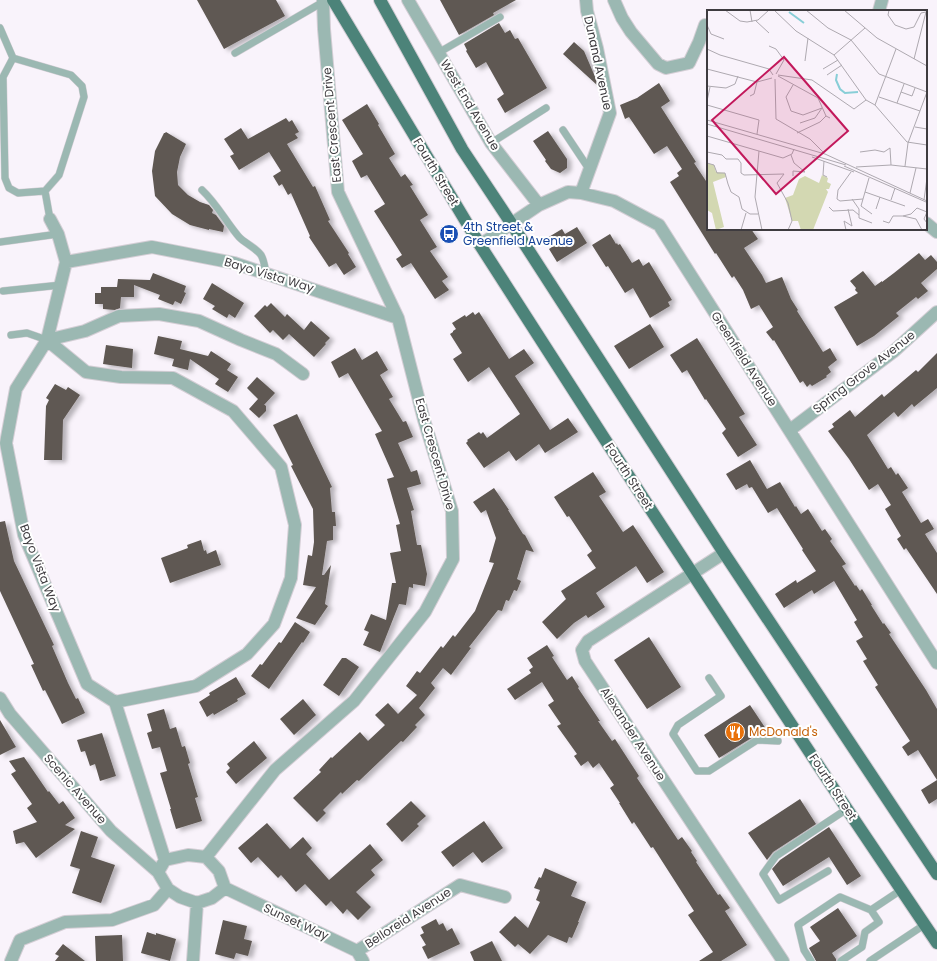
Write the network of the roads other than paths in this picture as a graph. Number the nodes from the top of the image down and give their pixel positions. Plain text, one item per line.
1 (380, 0) edge
2 (408, 0) edge
3 (586, 0) edge
4 (614, 0) edge
5 (882, 0) edge
6 (326, 1) edge
7 (879, 10) edge
8 (500, 17) dead end
9 (705, 25) dead end
10 (0, 28) edge
11 (235, 53) dead end
12 (438, 53) junction
13 (13, 58) junction
14 (546, 108) dead end
15 (563, 130) dead end
16 (491, 143) junction
17 (589, 169) junction
18 (202, 190) dead end
19 (45, 191) junction
20 (581, 193) junction
21 (539, 205) junction
22 (50, 219) joint
23 (511, 224) junction
24 (927, 224) edge
25 (937, 232) edge
26 (58, 234) junction
27 (0, 242) edge
28 (480, 245) junction
29 (66, 262) junction
30 (266, 273) junction
31 (61, 285) junction
32 (3, 291) dead end
33 (937, 312) edge
34 (398, 318) junction
35 (11, 335) dead end
36 (47, 340) junction
37 (303, 374) dead end
38 (790, 430) junction
39 (724, 553) junction
40 (692, 572) junction
41 (937, 663) edge
42 (709, 678) dead end
43 (0, 698) edge
44 (115, 702) junction
45 (778, 741) dead end
46 (847, 809) junction
47 (206, 857) junction
48 (165, 860) junction
49 (828, 871) dead end
50 (158, 872) junction
51 (937, 874) edge
52 (225, 888) junction
53 (168, 889) junction
54 (901, 890) junction
55 (505, 897) dead end
56 (197, 902) junction
57 (871, 910) junction
58 (924, 924) junction
59 (937, 944) edge
60 (360, 956) edge
61 (12, 961) edge
62 (192, 961) edge
63 (783, 961) edge
64 (811, 961) edge
65 (841, 961) edge
66 (870, 961) edge

1 - 23 main road
2 - 12 street, West End Avenue
3 - 17 street, Dunand Avenue
4 - 9 street
5 - 7 street
6 - 11 lane
6 - 28 main road, Fourth Street
6 - 34 street, East Crescent Drive
8 - 12 lane
10 - 13 lane
12 - 16 street, West End Avenue
13 - 19 lane
13 - 19 lane
14 - 16 lane
15 - 17 lane
16 - 21 street, West End Avenue
17 - 20 street, Dunand Avenue
18 - 30 lane
19 - 22 lane
20 - 21 street, Greenfield Avenue
20 - 38 street, Greenfield Avenue
21 - 23 street, Greenfield Avenue
22 - 26 street, Bayo Vista Way
23 - 28 street, Greenfield Avenue
23 - 39 main road
24 - 25 street
26 - 27 lane
26 - 29 street, Bayo Vista Way
28 - 40 main road, Fourth Street
29 - 30 street, Bayo Vista Way
29 - 31 street, Bayo Vista Way
30 - 34 street, Bayo Vista Way
31 - 32 lane
31 - 36 street, Bayo Vista Way
33 - 38 street, Spring Grove Avenue
34 - 47 street, East Crescent Drive
35 - 36 lane
36 - 37 street
36 - 44 street, Bayo Vista Way
36 - 44 street
38 - 41 street, Greenfield Avenue
39 - 40 street, Alexander Avenue
39 - 51 main road
40 - 46 main road, Fourth Street
40 - 63 street, Alexander Avenue
42 - 45 lane
43 - 50 street, Scenic Avenue
44 - 48 street
46 - 49 lane
46 - 54 main road, Fourth Street
47 - 48 street
47 - 52 street
48 - 50 street
50 - 53 street
52 - 56 street
52 - 60 street, Sunset Way
53 - 56 street
53 - 61 street
54 - 57 lane
54 - 58 main road, Fourth Street
55 - 60 street, Belloreid Avenue
56 - 62 street
57 - 64 lane
57 - 65 lane
58 - 59 main road, Fourth Street
58 - 66 lane

